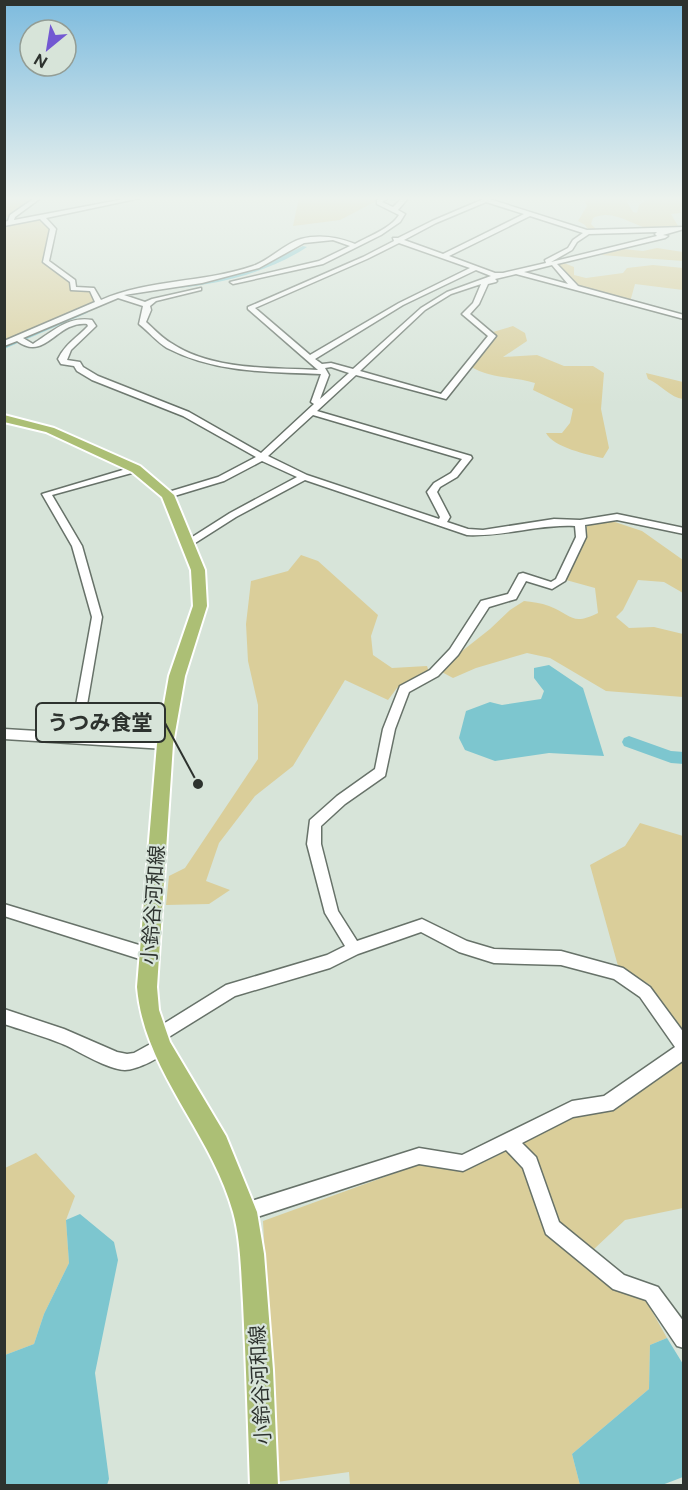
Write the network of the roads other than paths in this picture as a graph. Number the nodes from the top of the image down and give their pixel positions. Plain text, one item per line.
1 (53, 267) edge
2 (258, 267) edge
3 (305, 267) edge
4 (345, 267) edge
5 (471, 267) edge
6 (540, 267) edge
7 (556, 267) edge
8 (475, 268) junction
9 (519, 273) junction
10 (228, 283) dead end
11 (210, 288) dead end
12 (576, 289) junction
13 (120, 296) junction
14 (99, 303) junction
15 (146, 305) junction
16 (684, 317) edge
17 (20, 340) junction
18 (4, 344) edge
19 (310, 358) junction
20 (321, 370) junction
21 (355, 372) junction
22 (321, 404) junction
23 (312, 412) junction
24 (4, 418) edge
25 (262, 457) junction
26 (136, 469) junction
27 (304, 477) junction
28 (168, 495) junction
29 (442, 523) junction
30 (580, 523) junction
31 (684, 531) edge
32 (189, 543) junction
33 (4, 734) edge
34 (76, 737) junction
35 (165, 744) junction
36 (4, 910) edge
37 (354, 949) junction
38 (149, 955) junction
39 (4, 1016) edge
40 (159, 1042) junction
41 (684, 1049) edge
42 (509, 1141) junction
43 (245, 1212) junction
44 (684, 1339) edge
45 (264, 1485) edge

1 - 14 street
2 - 13 street
3 - 10 street
4 - 19 street
5 - 8 street
6 - 9 street
7 - 12 street
8 - 9 street
8 - 19 street
9 - 12 street
9 - 21 street
9 - 21 street
11 - 15 street
12 - 16 street
13 - 14 street
13 - 15 street
14 - 17 street
15 - 20 street
17 - 18 street
17 - 25 street
19 - 20 street
20 - 21 street
20 - 22 street
21 - 22 street
22 - 23 street
23 - 25 street
23 - 29 street
24 - 26 main road, 小鈴谷河和線
25 - 27 street
25 - 28 street
26 - 28 main road, 小鈴谷河和線
26 - 34 street
27 - 29 street
27 - 32 street
28 - 32 main road, 小鈴谷河和線
29 - 30 street
30 - 31 street
30 - 37 street
32 - 35 main road, 小鈴谷河和線
33 - 34 street
34 - 35 street
35 - 38 main road, 小鈴谷河和線
36 - 38 street
37 - 40 street
37 - 41 street
38 - 40 main road, 小鈴谷河和線
39 - 40 street
40 - 43 main road, 小鈴谷河和線
41 - 42 street
42 - 43 street
42 - 44 street
43 - 45 main road, 小鈴谷河和線

